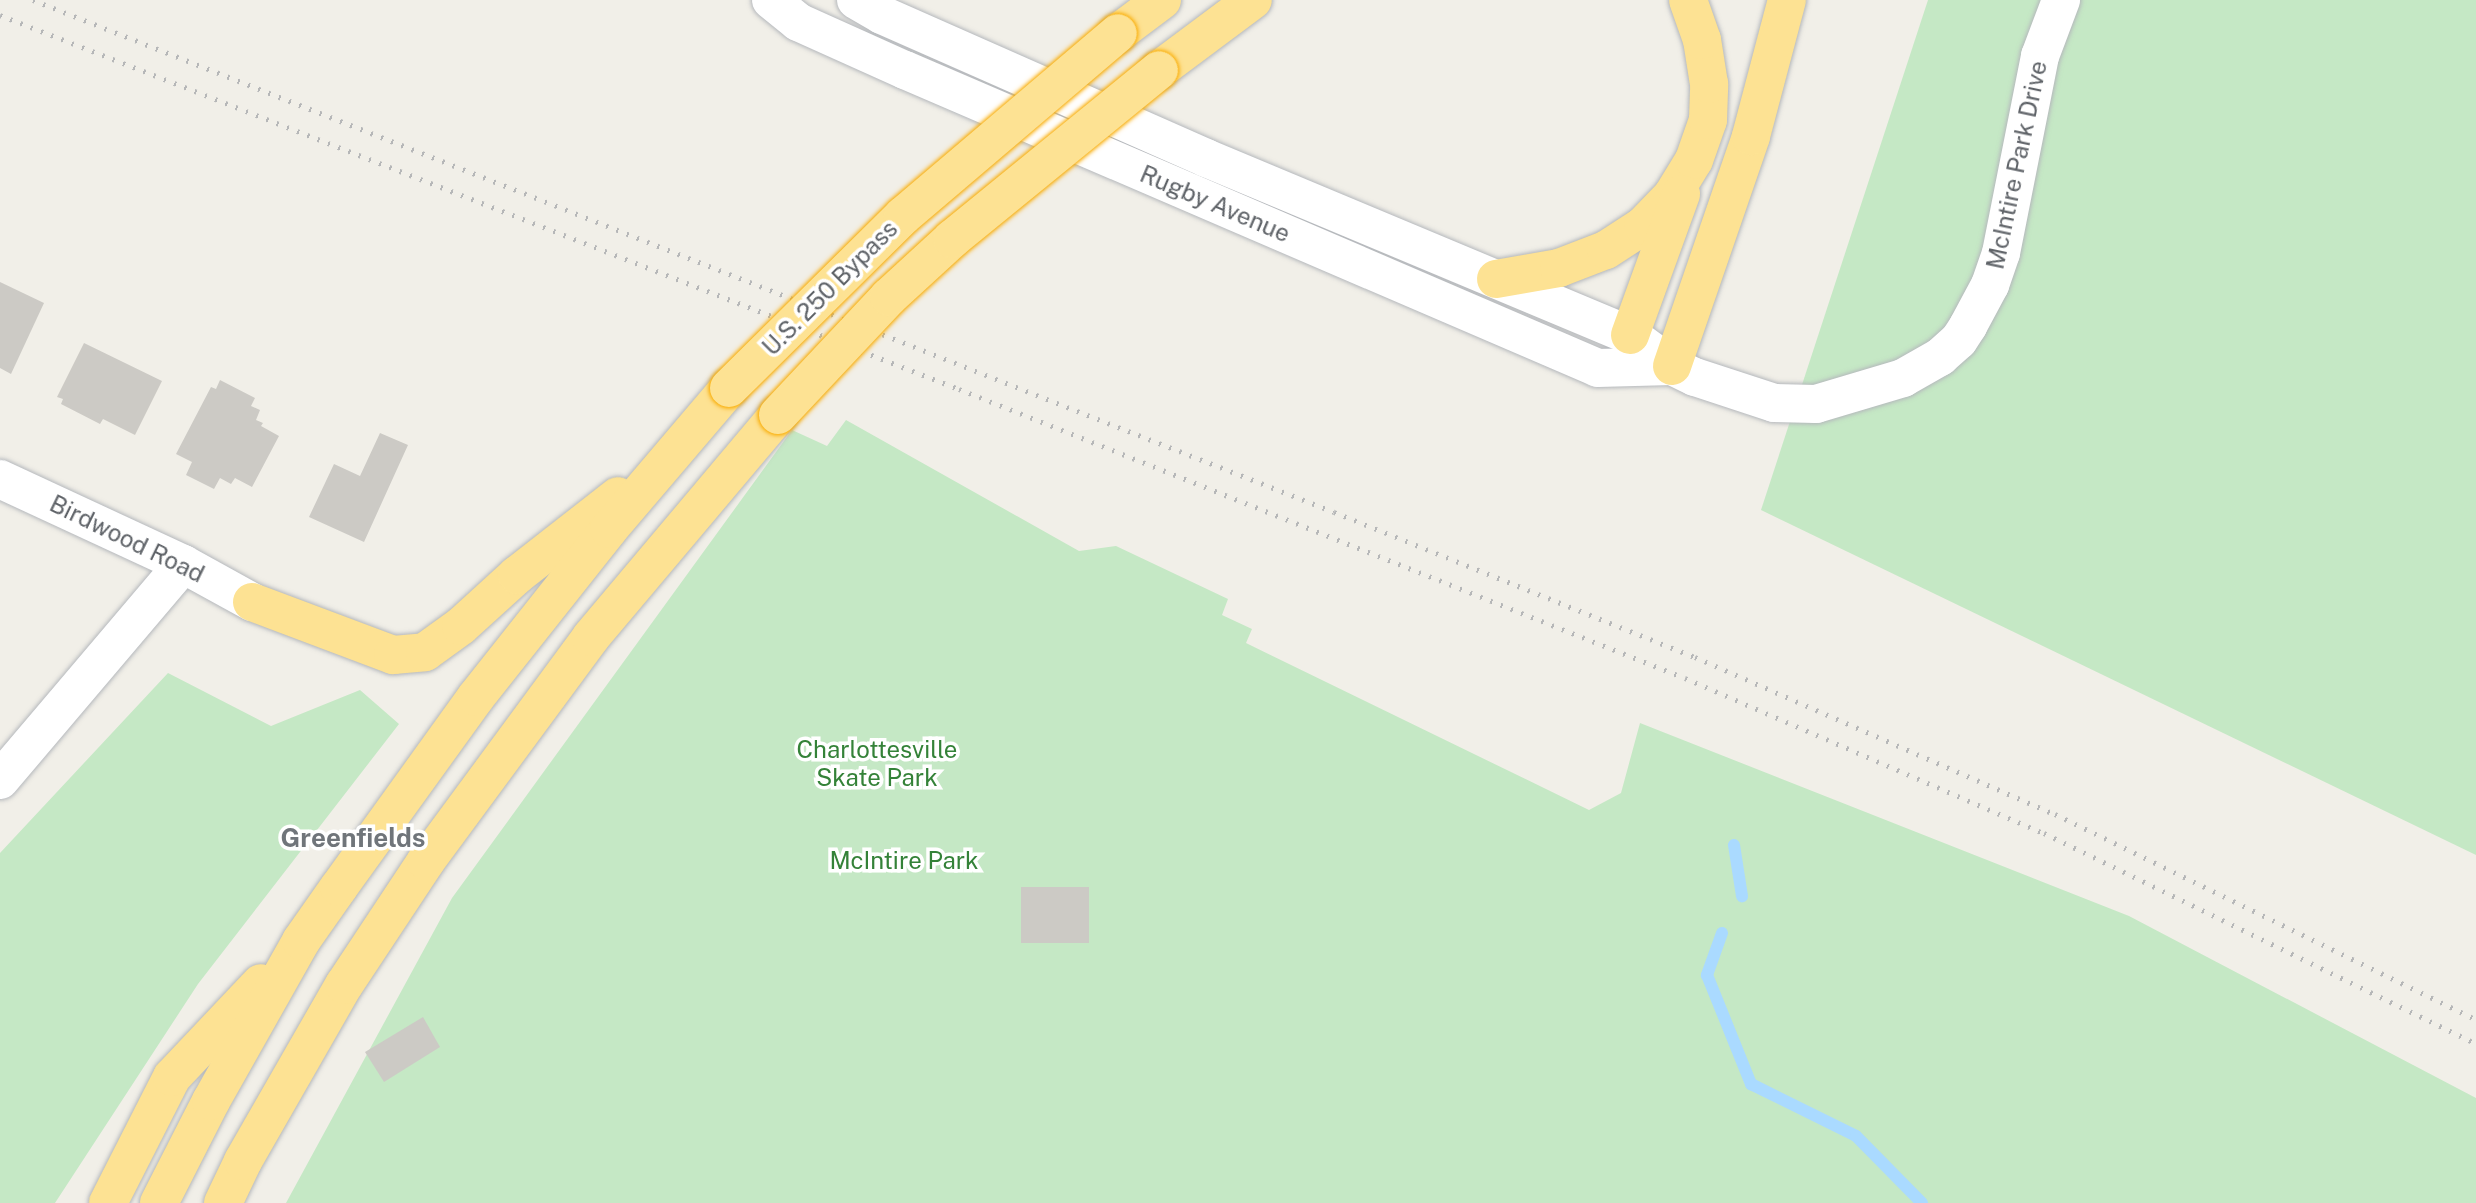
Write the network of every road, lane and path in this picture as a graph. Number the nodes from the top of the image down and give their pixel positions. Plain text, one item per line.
1 (771, 0) edge
2 (856, 0) edge
3 (1136, 0) edge
4 (1162, 0) edge
5 (1253, 0) edge
6 (1688, 0) edge
7 (1787, 0) edge
8 (2061, 0) edge
9 (1118, 33) junction
10 (1694, 160) junction
11 (1496, 279) junction
12 (1630, 335) junction
13 (1672, 366) junction
14 (667, 459) junction
15 (0, 479) edge
16 (183, 564) junction
17 (252, 602) joint
18 (0, 780) edge
19 (301, 941) junction
20 (108, 1203) edge
21 (159, 1203) edge
22 (223, 1203) edge

1 - 13 street, Rugby Avenue
2 - 11 street, Rugby Avenue
3 - 9 highway
4 - 9 highway, U.S. 250 Bypass
5 - 22 highway, bridge
6 - 10 highway
7 - 13 highway
8 - 13 street, McIntire Park Drive
9 - 14 highway, U.S. 250 Bypass, bridge
10 - 11 highway
10 - 12 highway
11 - 12 street, Rugby Avenue
12 - 13 street, McIntire Park Drive
14 - 17 highway
14 - 19 highway
15 - 16 street, Birdwood Road
16 - 17 street, Birdwood Road
16 - 18 street
19 - 20 highway
19 - 21 highway

